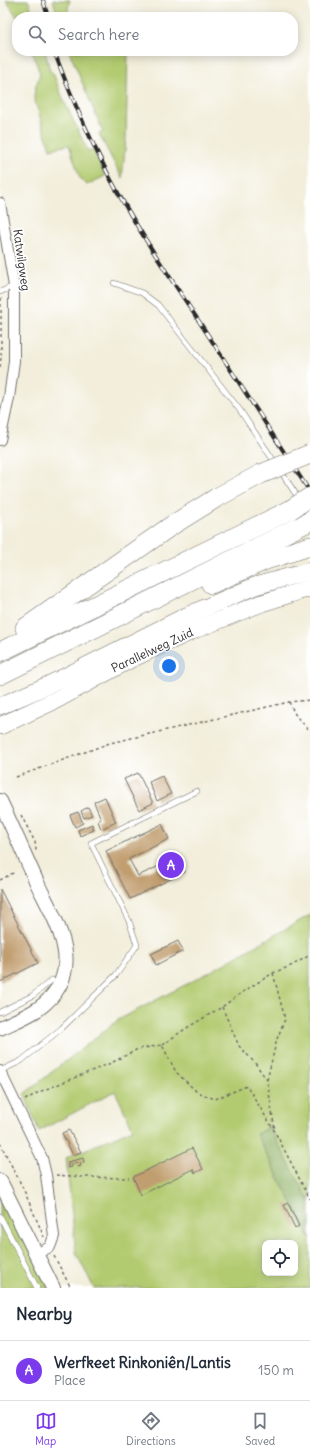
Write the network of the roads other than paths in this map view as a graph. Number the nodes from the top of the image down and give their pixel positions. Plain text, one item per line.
1 (0, 203) edge
2 (114, 283) dead end
3 (14, 286) junction
4 (0, 292) edge
5 (0, 440) edge
6 (310, 454) edge
7 (310, 497) edge
8 (307, 521) edge
9 (310, 546) edge
10 (310, 571) edge
11 (310, 588) edge
12 (79, 637) junction
13 (0, 645) edge
14 (0, 652) edge
15 (0, 675) edge
16 (0, 706) edge
17 (0, 726) edge
18 (197, 791) dead end
19 (0, 801) edge
20 (0, 825) edge
21 (52, 980) junction
22 (0, 1012) edge
23 (0, 1021) edge
24 (0, 1028) edge
25 (0, 1071) edge
26 (0, 1181) edge
27 (0, 1216) edge
28 (36, 1254) junction
29 (37, 1288) edge
30 (53, 1288) edge

1 - 3 street, Katwilgweg
2 - 8 lane
3 - 4 lane
3 - 5 street, Katwilgweg
6 - 13 highway, bridge
7 - 14 highway, bridge
8 - 12 highway
9 - 12 highway
10 - 16 highway, Parallelweg Zuid
11 - 17 highway, Parallelweg Zuid
12 - 15 highway
18 - 25 lane
19 - 24 main road
20 - 21 main road
21 - 22 lane
21 - 23 main road
25 - 28 street
26 - 28 main road
27 - 29 lane
28 - 30 main road

